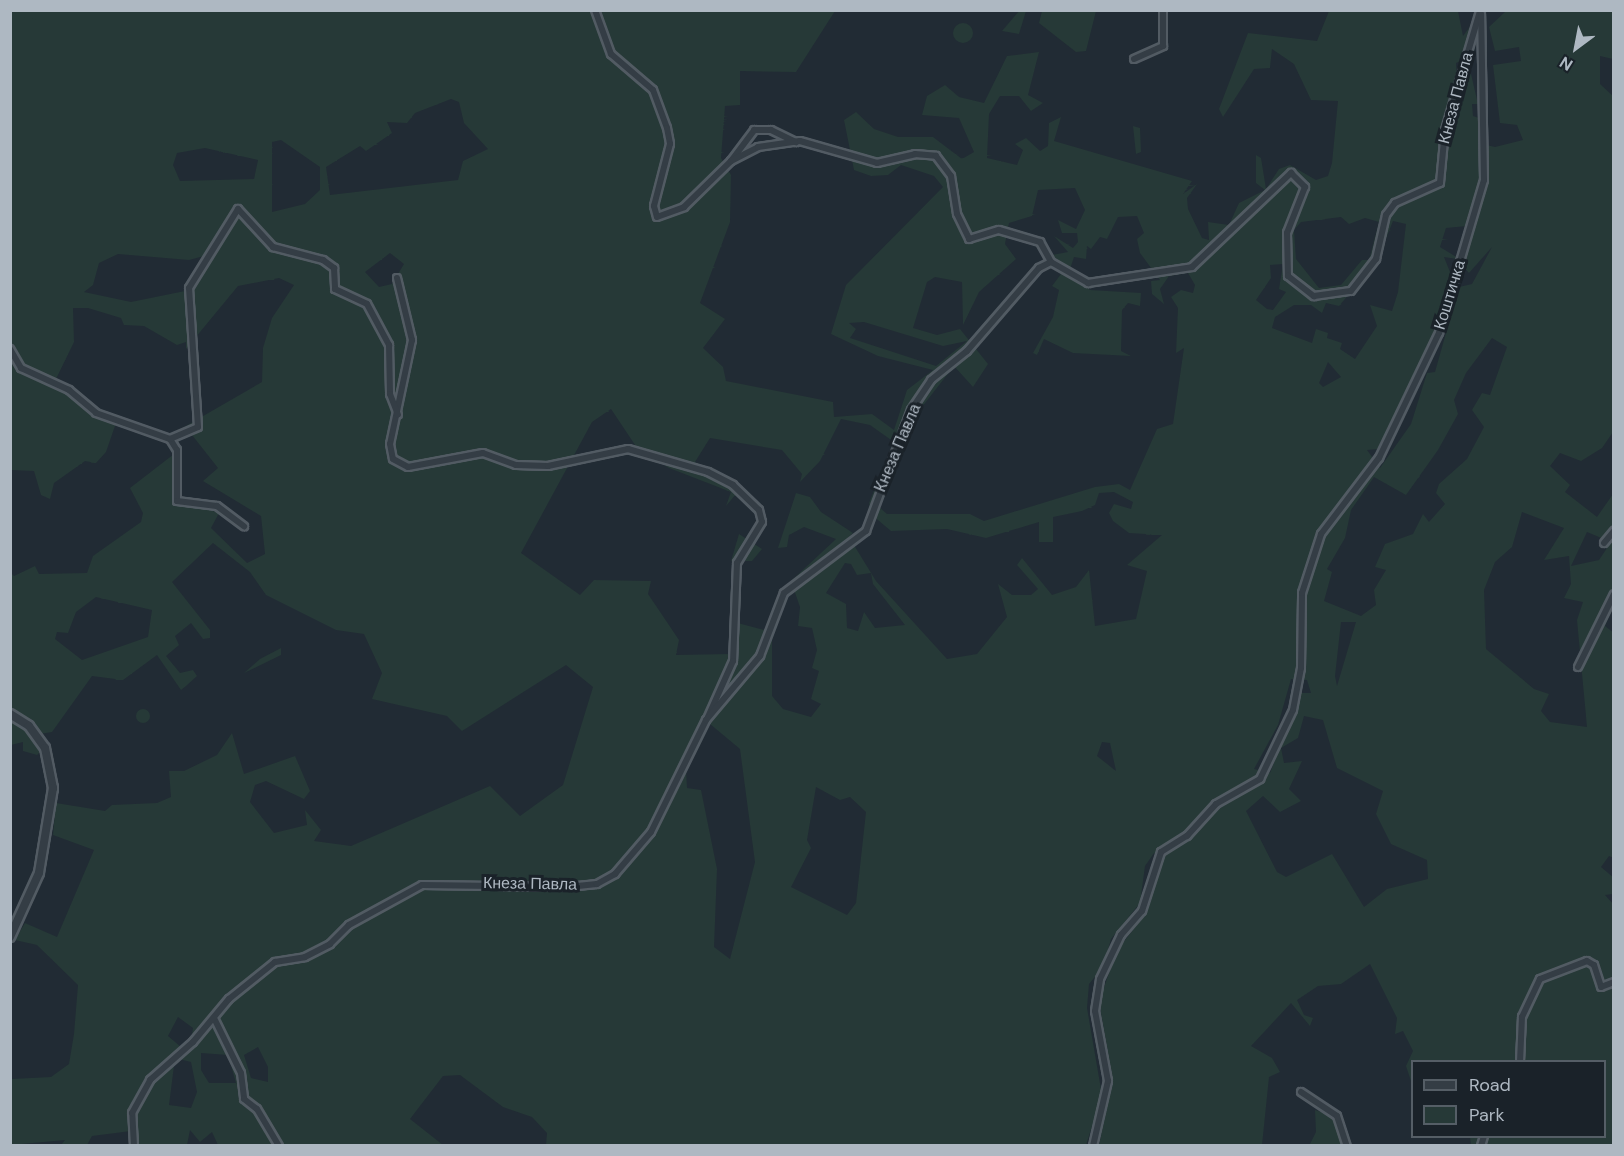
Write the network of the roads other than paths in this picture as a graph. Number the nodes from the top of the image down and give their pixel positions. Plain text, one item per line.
1 (595, 10) edge
2 (1163, 10) edge
3 (1480, 11) edge
4 (1134, 59) dead end
5 (796, 142) junction
6 (731, 161) junction
7 (1051, 262) junction
8 (397, 278) dead end
9 (10, 349) edge
10 (398, 416) junction
11 (170, 439) junction
12 (244, 526) dead end
13 (1614, 531) edge
14 (1604, 543) dead end
15 (1614, 594) edge
16 (1578, 667) dead end
17 (10, 714) edge
18 (706, 720) junction
19 (10, 936) edge
20 (1614, 982) edge
21 (214, 1018) junction
22 (1520, 1060) edge
23 (1302, 1092) dead end
24 (134, 1146) edge
25 (279, 1146) edge
26 (1092, 1146) edge
27 (1347, 1146) edge

1 - 6 street
2 - 4 street
3 - 7 street, Кнеза Павла
3 - 26 street, Коштичка
5 - 6 street
5 - 6 street
5 - 7 street
7 - 18 street, Кнеза Павла
8 - 10 street
9 - 11 street
10 - 11 street
10 - 18 street
11 - 12 street
13 - 14 street
15 - 16 street
17 - 19 street
18 - 21 street, Кнеза Павла
20 - 22 street
21 - 24 street, Кнеза Павла
21 - 25 street
23 - 27 street

